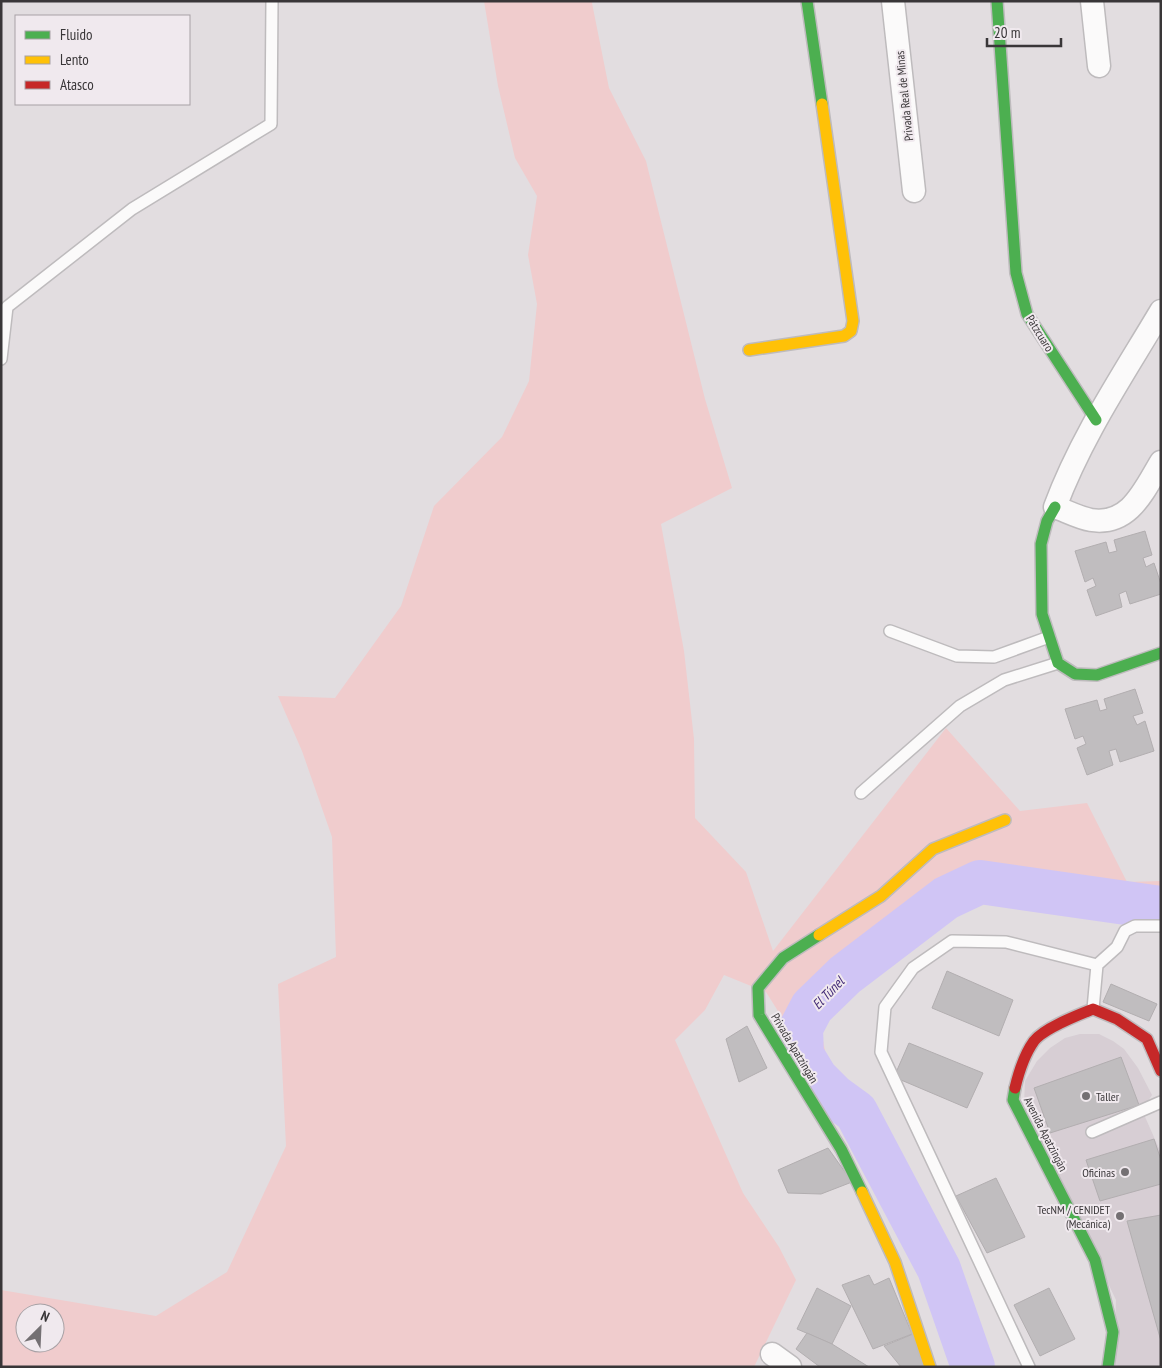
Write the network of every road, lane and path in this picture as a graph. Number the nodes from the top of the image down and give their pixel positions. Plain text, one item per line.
1 (272, 1) edge
2 (807, 1) edge
3 (893, 1) edge
4 (998, 1) edge
5 (1092, 1) edge
6 (1099, 66) dead end
7 (914, 191) dead end
8 (1161, 311) edge
9 (749, 350) dead end
10 (1, 359) edge
11 (1096, 420) junction
12 (1161, 462) edge
13 (1055, 507) junction
14 (890, 631) dead end
15 (1049, 637) junction
16 (1161, 653) edge
17 (1058, 663) junction
18 (862, 793) dead end
19 (1005, 820) dead end
20 (1161, 926) edge
21 (1097, 965) junction
22 (1093, 1009) junction
23 (1161, 1071) edge
24 (1161, 1102) edge
25 (1092, 1132) dead end
26 (772, 1354) dead end
27 (790, 1367) edge
28 (930, 1367) edge
29 (1029, 1367) edge
30 (1108, 1367) edge

1 - 10 lane
2 - 9 street
3 - 7 street, Privada Real de Minas
4 - 11 street, Pátzcuaro
5 - 6 street
8 - 11 street
11 - 13 street
12 - 13 street
13 - 15 street
14 - 15 lane
15 - 17 street
16 - 17 street
17 - 18 lane
19 - 28 street, Privada Apatzingán
20 - 21 lane
21 - 22 lane
21 - 29 lane
22 - 23 street
22 - 30 street, Avenida Apatzingán
24 - 25 lane
26 - 27 street

